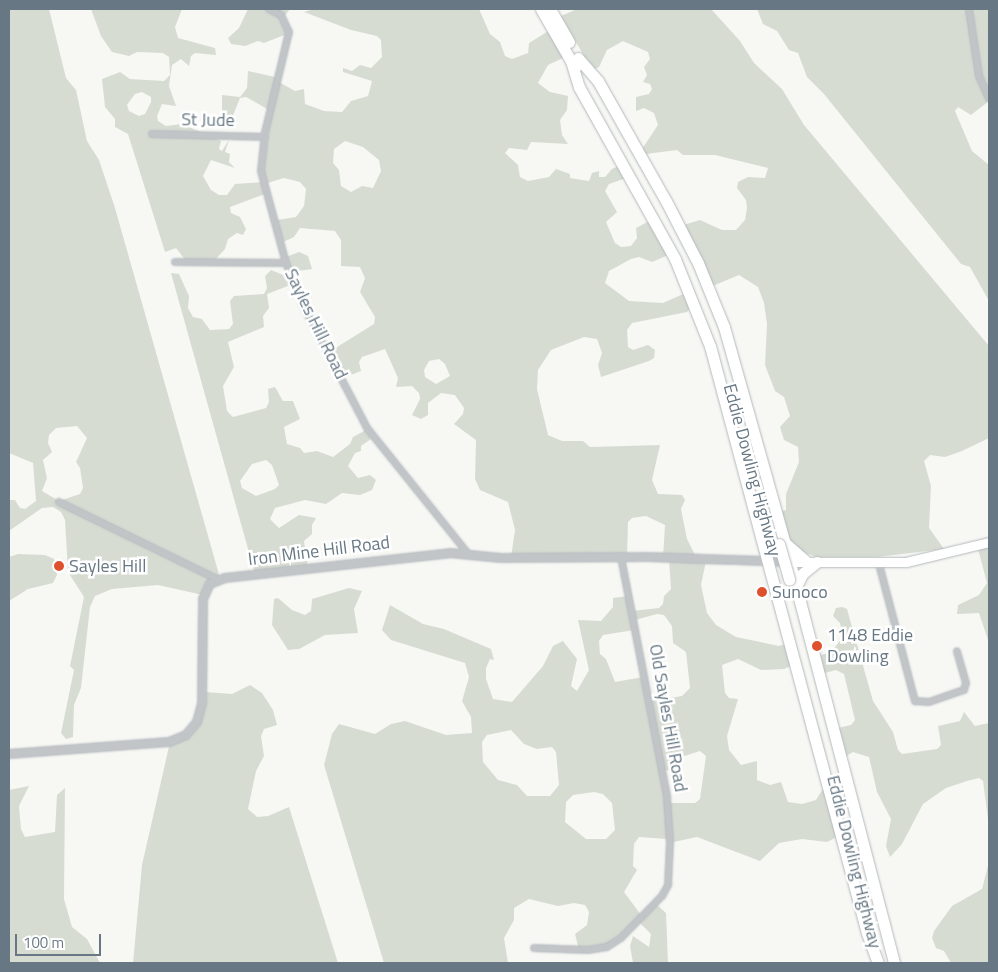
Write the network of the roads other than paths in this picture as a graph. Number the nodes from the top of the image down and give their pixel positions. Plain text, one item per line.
1 (269, 9) edge
2 (541, 9) edge
3 (550, 9) edge
4 (969, 9) edge
5 (574, 60) junction
6 (989, 98) edge
7 (152, 134) dead end
8 (264, 137) junction
9 (175, 262) dead end
10 (286, 263) junction
11 (59, 502) dead end
12 (989, 542) edge
13 (779, 544) junction
14 (469, 555) junction
15 (621, 558) junction
16 (770, 562) junction
17 (790, 562) junction
18 (812, 562) junction
19 (879, 564) junction
20 (219, 580) junction
21 (789, 583) junction
22 (957, 651) dead end
23 (9, 754) edge
24 (534, 948) dead end
25 (878, 963) edge
26 (888, 963) edge
27 (894, 963) edge

1 - 8 street, Sayles Hill Road
2 - 5 highway, Eddie Dowling Highway
3 - 5 highway, Eddie Dowling Highway
4 - 6 street
5 - 13 highway, Eddie Dowling Highway
5 - 16 highway
7 - 8 street, St Jude
8 - 10 street, Sayles Hill Road
9 - 10 street
10 - 14 street, Sayles Hill Road
11 - 20 street
12 - 19 main road
13 - 17 highway
13 - 18 highway
13 - 21 highway, Eddie Dowling Highway, bridge
14 - 15 street, Iron Mine Hill Road
14 - 20 street, Iron Mine Hill Road
15 - 16 street, Iron Mine Hill Road
15 - 24 street, Old Sayles Hill Road
16 - 17 street
16 - 25 highway
17 - 18 main road
17 - 21 highway
18 - 19 main road
18 - 21 highway
19 - 22 street
20 - 23 street
21 - 25 highway, Eddie Dowling Highway
21 - 26 highway, Eddie Dowling Highway
21 - 27 highway

